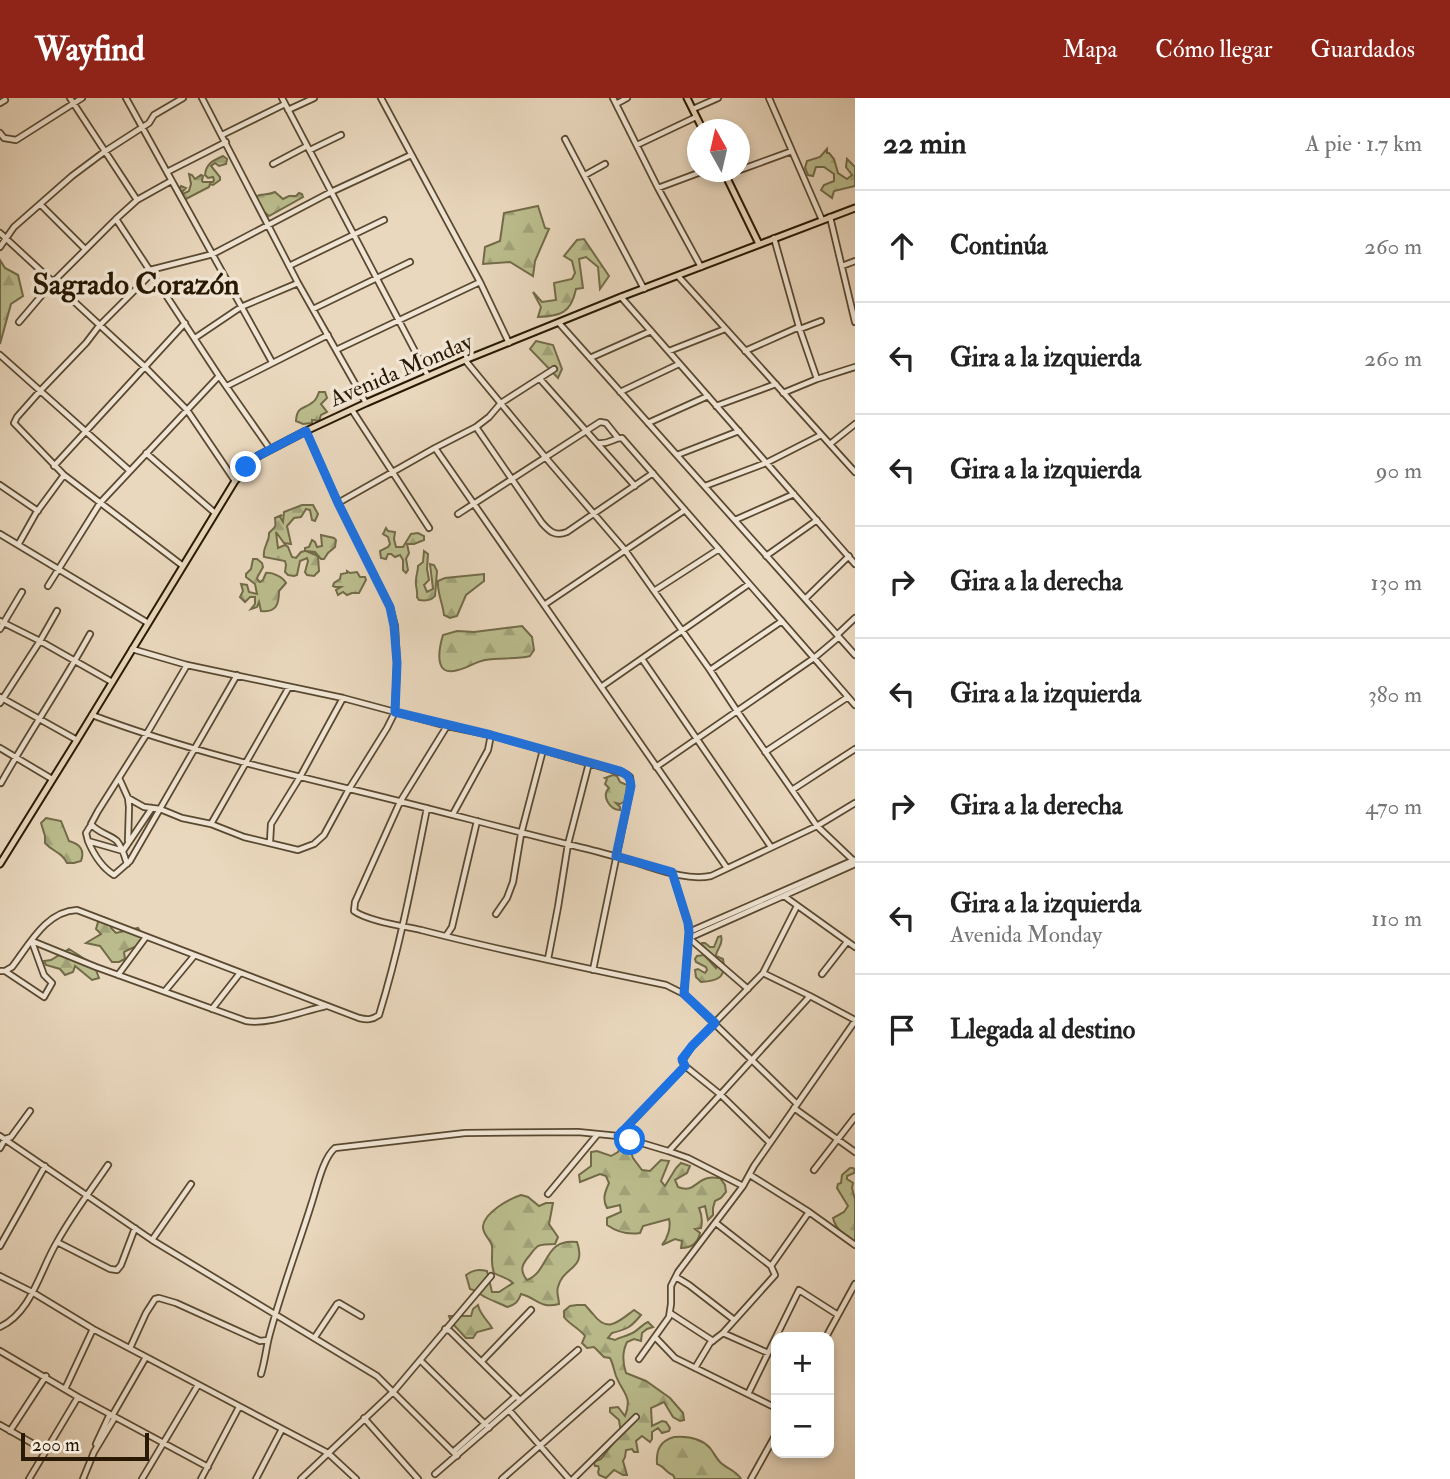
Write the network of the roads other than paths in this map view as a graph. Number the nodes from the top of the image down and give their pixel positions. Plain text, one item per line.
1 (69, 98) edge
2 (82, 98) edge
3 (126, 98) edge
4 (183, 98) edge
5 (202, 98) edge
6 (282, 98) edge
7 (314, 98) edge
8 (380, 98) edge
9 (627, 98) edge
10 (687, 98) edge
11 (718, 98) edge
12 (769, 98) edge
13 (614, 101) edge
14 (73, 104) junction
15 (286, 107) junction
16 (693, 109) junction
17 (696, 117) joint
18 (141, 128) junction
19 (0, 133) edge
20 (222, 135) junction
21 (341, 135) dead end
22 (565, 139) dead end
23 (226, 142) junction
24 (637, 145) junction
25 (309, 148) junction
26 (104, 152) junction
27 (792, 152) junction
28 (411, 155) junction
29 (273, 164) dead end
30 (605, 164) dead end
31 (750, 167) edge
32 (167, 172) junction
33 (585, 176) junction
34 (687, 177) edge
35 (171, 181) junction
36 (729, 182) edge
37 (658, 188) junction
38 (331, 192) junction
39 (137, 200) junction
40 (40, 204) junction
41 (855, 208) edge
42 (830, 217) junction
43 (116, 219) junction
44 (384, 220) dead end
45 (822, 220) junction
46 (268, 225) junction
47 (0, 233) edge
48 (353, 235) junction
49 (774, 238) junction
50 (6, 239) junction
51 (759, 244) junction
52 (0, 247) edge
53 (85, 249) junction
54 (213, 254) junction
55 (855, 261) edge
56 (410, 262) dead end
57 (289, 266) junction
58 (842, 266) junction
59 (701, 267) junction
60 (151, 272) junction
61 (678, 276) junction
62 (375, 279) junction
63 (52, 282) junction
64 (480, 282) junction
65 (298, 283) junction
66 (644, 289) junction
67 (621, 297) junction
68 (241, 307) junction
69 (313, 309) junction
70 (854, 314) edge
71 (398, 321) junction
72 (821, 321) dead end
73 (19, 322) dead end
74 (855, 322) edge
75 (185, 323) junction
76 (558, 323) junction
77 (99, 326) junction
78 (799, 328) junction
79 (725, 329) junction
80 (652, 331) junction
81 (328, 335) junction
82 (195, 338) junction
83 (509, 343) junction
84 (336, 350) junction
85 (669, 351) junction
86 (745, 351) junction
87 (0, 355) edge
88 (590, 358) junction
89 (465, 360) junction
90 (272, 362) junction
91 (680, 363) junction
92 (145, 367) junction
93 (855, 367) edge
94 (554, 369) dead end
95 (219, 376) junction
96 (428, 377) junction
97 (539, 379) junction
98 (817, 379) junction
99 (776, 384) junction
100 (227, 386) junction
101 (40, 391) junction
102 (620, 392) junction
103 (783, 393) junction
104 (708, 396) junction
105 (366, 403) junction
106 (502, 403) junction
107 (716, 405) junction
108 (187, 410) junction
109 (352, 410) junction
110 (648, 423) junction
111 (855, 424) edge
112 (476, 428) junction
113 (306, 431) junction
114 (739, 431) junction
115 (86, 432) junction
116 (586, 432) junction
117 (821, 435) junction
118 (618, 438) junction
119 (597, 443) junction
120 (830, 444) junction
121 (435, 448) junction
122 (270, 449) junction
123 (146, 453) junction
124 (677, 456) junction
125 (546, 458) junction
126 (766, 463) junction
127 (54, 466) junction
128 (130, 471) junction
129 (855, 472) edge
130 (394, 473) junction
131 (653, 473) junction
132 (64, 475) junction
133 (511, 480) junction
134 (235, 481) junction
135 (0, 485) edge
136 (635, 486) junction
137 (705, 486) junction
138 (794, 494) junction
139 (100, 503) junction
140 (338, 503) junction
141 (473, 504) junction
142 (685, 510) junction
143 (38, 511) junction
144 (215, 513) junction
145 (593, 513) junction
146 (458, 514) dead end
147 (735, 520) junction
148 (817, 520) junction
149 (429, 528) dead end
150 (0, 534) edge
151 (18, 545) junction
152 (719, 549) junction
153 (625, 550) junction
154 (766, 556) junction
155 (849, 556) junction
156 (855, 564) edge
157 (183, 566) junction
158 (59, 569) junction
159 (749, 584) junction
160 (48, 586) dead end
161 (654, 591) junction
162 (22, 592) dead end
163 (805, 599) junction
164 (544, 605) junction
165 (57, 611) dead end
166 (855, 618) edge
167 (782, 621) junction
168 (2, 622) edge
169 (148, 623) junction
170 (0, 629) edge
171 (682, 631) junction
172 (90, 634) dead end
173 (838, 636) junction
174 (40, 641) junction
175 (132, 649) junction
176 (855, 655) edge
177 (814, 658) junction
178 (642, 659) junction
179 (75, 661) junction
180 (187, 665) junction
181 (710, 670) junction
182 (237, 675) junction
183 (111, 682) junction
184 (289, 687) junction
185 (601, 687) junction
186 (848, 697) junction
187 (343, 698) junction
188 (1, 700) edge
189 (855, 705) edge
190 (395, 712) junction
191 (737, 712) junction
192 (92, 715) junction
193 (38, 718) junction
194 (447, 726) junction
195 (146, 735) junction
196 (491, 735) junction
197 (697, 739) junction
198 (77, 740) junction
199 (0, 748) edge
200 (195, 748) junction
201 (855, 749) edge
202 (543, 750) junction
203 (765, 752) junction
204 (16, 757) junction
205 (246, 762) junction
206 (589, 763) junction
207 (656, 766) junction
208 (119, 777) junction
209 (300, 777) junction
210 (52, 779) junction
211 (1, 783) edge
212 (349, 789) junction
213 (792, 790) junction
214 (128, 798) junction
215 (400, 802) junction
216 (855, 803) edge
217 (152, 808) junction
218 (427, 808) junction
219 (160, 809) junction
220 (453, 814) junction
221 (477, 821) junction
222 (91, 824) junction
223 (211, 824) junction
224 (817, 826) junction
225 (521, 834) junction
226 (88, 841) junction
227 (270, 842) junction
228 (128, 844) junction
229 (568, 844) junction
230 (771, 847) junction
231 (123, 851) junction
232 (3, 852) edge
233 (616, 856) junction
234 (855, 862) edge
235 (0, 864) edge
236 (127, 864) junction
237 (727, 868) junction
238 (672, 872) junction
239 (784, 896) junction
240 (797, 906) junction
241 (496, 914) dead end
242 (403, 926) junction
243 (689, 935) junction
244 (445, 936) junction
245 (146, 937) junction
246 (32, 941) junction
247 (847, 942) junction
248 (855, 947) edge
249 (194, 956) junction
250 (548, 959) junction
251 (593, 970) junction
252 (3, 971) edge
253 (240, 973) junction
254 (763, 973) junction
255 (822, 974) dead end
256 (118, 975) junction
257 (748, 989) junction
258 (166, 991) junction
259 (684, 994) junction
260 (810, 996) junction
261 (326, 1006) junction
262 (212, 1009) junction
263 (855, 1020) edge
264 (715, 1023) junction
265 (752, 1060) junction
266 (685, 1066) junction
267 (721, 1095) junction
268 (796, 1106) junction
269 (30, 1111) dead end
270 (855, 1116) edge
271 (598, 1134) junction
272 (618, 1136) junction
273 (2, 1138) edge
274 (836, 1139) junction
275 (770, 1143) junction
276 (0, 1148) edge
277 (668, 1151) junction
278 (855, 1152) edge
279 (108, 1165) dead end
280 (46, 1167) junction
281 (814, 1170) dead end
282 (749, 1175) junction
283 (191, 1184) dead end
284 (743, 1186) junction
285 (548, 1194) dead end
286 (88, 1196) junction
287 (809, 1212) junction
288 (716, 1223) junction
289 (135, 1228) junction
290 (152, 1240) junction
291 (57, 1242) junction
292 (855, 1245) edge
293 (0, 1246) edge
294 (771, 1266) junction
295 (0, 1276) edge
296 (491, 1276) dead end
297 (676, 1277) junction
298 (855, 1284) edge
299 (32, 1292) junction
300 (531, 1310) dead end
301 (669, 1313) junction
302 (276, 1314) junction
303 (838, 1315) junction
304 (361, 1316) dead end
305 (733, 1319) junction
306 (0, 1327) edge
307 (93, 1329) junction
308 (444, 1329) junction
309 (829, 1332) edge
310 (723, 1333) junction
311 (315, 1337) junction
312 (655, 1337) junction
313 (268, 1340) junction
314 (713, 1341) junction
315 (130, 1349) junction
316 (578, 1350) dead end
317 (0, 1352) edge
318 (768, 1353) junction
319 (146, 1357) junction
320 (639, 1359) dead end
321 (420, 1360) junction
322 (482, 1361) junction
323 (695, 1368) junction
324 (261, 1374) dead end
325 (46, 1376) junction
326 (611, 1382) dead end
327 (198, 1385) junction
328 (65, 1389) junction
329 (394, 1391) junction
330 (748, 1394) junction
331 (78, 1397) junction
332 (518, 1398) junction
333 (771, 1406) edge
334 (239, 1407) junction
335 (509, 1410) junction
336 (112, 1416) junction
337 (636, 1417) dead end
338 (364, 1418) junction
339 (2, 1426) edge
340 (487, 1426) junction
341 (282, 1429) junction
342 (10, 1430) junction
343 (0, 1434) edge
344 (165, 1443) junction
345 (771, 1443) edge
346 (540, 1446) junction
347 (46, 1451) junction
348 (328, 1453) junction
349 (455, 1454) junction
350 (208, 1467) junction
351 (435, 1474) dead end
352 (29, 1479) edge
353 (83, 1479) edge
354 (142, 1479) edge
355 (201, 1479) edge
356 (256, 1479) edge
357 (301, 1479) edge
358 (356, 1479) edge
359 (418, 1479) edge
360 (502, 1479) edge
361 (571, 1479) edge
362 (751, 1479) edge

1 - 14 street
2 - 14 street
3 - 18 street
4 - 18 street
5 - 20 street
6 - 15 street
7 - 15 street
8 - 28 street
9 - 13 street
10 - 16 main road
11 - 16 street
12 - 27 street
13 - 24 street
14 - 19 street
14 - 26 street
15 - 20 street
15 - 25 street
16 - 17 main road
17 - 24 street
18 - 26 street
18 - 32 street
20 - 23 street
21 - 25 street
22 - 33 street
23 - 32 street
23 - 46 street
24 - 37 street
25 - 29 street
25 - 38 street
26 - 39 street
26 - 40 street
27 - 31 street
27 - 45 street
28 - 38 street
28 - 64 street
30 - 33 street
32 - 35 street
33 - 66 street
34 - 37 street
35 - 39 street
35 - 54 street
36 - 51 main road
37 - 59 street
38 - 46 street
38 - 48 street
39 - 43 street
40 - 50 street
40 - 53 street
41 - 42 main road, Avenida Monday
42 - 45 main road, Avenida Monday
42 - 58 street
43 - 53 street
43 - 60 street
44 - 48 street
45 - 49 main road, Avenida Monday
46 - 54 street
46 - 57 street
47 - 50 street
48 - 57 street
48 - 62 street
49 - 51 main road, Avenida Monday
49 - 78 street
50 - 52 street
50 - 63 street
51 - 59 main road, Avenida Monday
53 - 63 street
54 - 60 street
54 - 68 street
55 - 58 street
56 - 62 street
57 - 65 street
58 - 70 street
59 - 61 main road, Avenida Monday
60 - 75 street
60 - 77 street
61 - 66 main road, Avenida Monday
61 - 79 street
62 - 69 street
62 - 71 street
63 - 73 street
63 - 77 street
64 - 71 street
64 - 83 street
65 - 68 street
65 - 69 street
66 - 67 main road, Avenida Monday
67 - 76 main road, Avenida Monday
67 - 80 street
68 - 82 street
68 - 90 street
69 - 81 street
70 - 74 street
71 - 84 street
71 - 96 street
72 - 78 street
75 - 82 street
75 - 92 street
76 - 83 main road, Avenida Monday
76 - 88 street
77 - 92 street
77 - 101 street
78 - 86 street
78 - 98 street
79 - 85 street
79 - 86 street
80 - 85 street
80 - 88 street
81 - 84 street
81 - 90 street
82 - 95 street
83 - 89 main road, Avenida Monday
84 - 105 street
85 - 91 street
86 - 99 street
87 - 101 street
88 - 102 street
89 - 96 main road, Avenida Monday
89 - 106 street
90 - 100 street
91 - 102 street
91 - 104 street
92 - 108 street
92 - 115 street
93 - 98 street
94 - 97 street
95 - 100 street
95 - 108 street
96 - 105 main road, Avenida Monday
97 - 106 street
97 - 116 street
98 - 103 street
99 - 103 street
99 - 107 street
100 - 122 street
101 - 115 street
101 - 127 street
102 - 110 street
103 - 117 street
104 - 107 street
104 - 110 street
105 - 109 main road, Avenida Monday
106 - 112 street
106 - 125 street
107 - 114 street
108 - 123 street
108 - 134 street
109 - 113 main road, Avenida Monday
109 - 130 street
110 - 124 street
111 - 120 street
112 - 121 street
112 - 133 street
113 - 122 main road, Avenida Monday
113 - 140 street
114 - 124 street
114 - 126 street
115 - 127 street
115 - 128 street
116 - 118 street
116 - 119 street
116 - 125 street
117 - 120 street
117 - 126 street
118 - 119 street
118 - 131 street
119 - 136 street
120 - 129 street
121 - 130 street
121 - 141 street
122 - 134 main road, Avenida Monday
123 - 128 street
123 - 144 street
124 - 137 street
125 - 133 street
125 - 145 street
126 - 137 street
126 - 138 street
127 - 132 street
128 - 139 street
130 - 140 street
130 - 149 street
131 - 136 street
131 - 142 street
132 - 139 street
132 - 143 street
133 - 141 street
133 - 145 street
134 - 144 main road, Avenida Monday
135 - 143 street
136 - 145 street
137 - 147 street
138 - 147 street
138 - 148 street
139 - 157 street
139 - 158 street
140 - 190 street
141 - 146 street
141 - 164 street
142 - 152 street
142 - 153 street
143 - 151 street
144 - 157 main road, Avenida Monday
145 - 153 street
147 - 154 street
148 - 154 street
148 - 155 street
150 - 151 street
151 - 158 street
152 - 159 street
152 - 161 street
153 - 161 street
153 - 164 street
154 - 163 street
155 - 156 street
155 - 163 street
157 - 169 main road, Avenida Monday
158 - 160 street
158 - 169 street
159 - 167 street
159 - 171 street
161 - 171 street
162 - 168 street
163 - 173 street
164 - 185 street
165 - 174 street
166 - 173 street
167 - 177 street
167 - 181 street
168 - 170 street
168 - 174 street
169 - 175 main road, Avenida Monday
171 - 178 street
171 - 181 street
172 - 179 street
173 - 176 street
173 - 177 street
174 - 179 street
174 - 188 street
175 - 180 street
175 - 183 main road, Avenida Monday
177 - 186 street
177 - 191 street
178 - 185 street
178 - 197 street
179 - 183 street
179 - 193 street
180 - 182 street
180 - 195 street
181 - 191 street
182 - 184 street
182 - 200 street
183 - 192 main road, Avenida Monday
184 - 187 street
184 - 205 street
185 - 207 street
186 - 189 street
186 - 203 street
187 - 190 street
187 - 209 street
188 - 193 street
190 - 194 street
190 - 212 street
191 - 197 street
191 - 203 street
192 - 195 street
192 - 198 main road, Avenida Monday
193 - 198 street
193 - 204 street
194 - 196 street
194 - 215 street
195 - 200 street
195 - 208 street
196 - 202 street
196 - 220 street
197 - 207 street
197 - 230 street
198 - 210 main road, Avenida Monday
199 - 204 street
200 - 205 street
200 - 219 street
201 - 213 street
202 - 206 street
202 - 225 street
203 - 213 street
204 - 210 street
204 - 211 street
205 - 209 street
205 - 223 street
206 - 229 street
206 - 233 street
207 - 237 street
208 - 214 street
208 - 222 street
209 - 212 street
209 - 227 street
210 - 232 main road, Avenida Monday
212 - 215 street
212 - 227 street
213 - 224 street
214 - 217 street
214 - 228 street
215 - 218 street
215 - 242 street
216 - 224 street
217 - 219 street
217 - 228 street
218 - 220 street
218 - 242 street
219 - 223 street
219 - 236 street
220 - 221 street
221 - 225 street
221 - 244 street
222 - 226 street
222 - 231 street
223 - 227 street
224 - 230 street
224 - 234 street
225 - 229 street
225 - 241 street
226 - 231 street
226 - 236 street
228 - 231 street
229 - 233 street
229 - 250 street
230 - 237 street
231 - 236 street
232 - 235 main road, Avenida Monday
233 - 238 street
233 - 251 street
234 - 239 street
234 - 243 street
237 - 238 street
238 - 243 street
239 - 240 street
239 - 243 street
240 - 247 street
240 - 254 street
242 - 244 street
242 - 261 street
243 - 257 street
243 - 259 street
244 - 250 street
245 - 246 street
245 - 249 street
245 - 256 street
246 - 252 street
246 - 252 street
246 - 256 street
247 - 248 street
247 - 255 street
249 - 253 street
249 - 258 street
250 - 251 street
251 - 259 street
253 - 261 street
253 - 262 street
254 - 257 street
254 - 260 street
256 - 258 street
257 - 264 street
258 - 262 street
259 - 264 street
260 - 263 street
260 - 265 street
261 - 262 street
263 - 268 street
264 - 265 street
264 - 266 street
265 - 267 street
265 - 268 street
266 - 267 street
266 - 272 street
267 - 275 street
267 - 277 street
268 - 274 street
268 - 275 street
269 - 273 street
270 - 274 street
271 - 272 street
271 - 285 street
271 - 302 street
272 - 277 street
273 - 276 street
273 - 280 street
274 - 278 street
274 - 281 street
275 - 282 street
277 - 284 street
279 - 286 street
280 - 286 street
280 - 293 street
282 - 284 street
282 - 287 street
283 - 290 street
284 - 288 street
286 - 289 street
286 - 291 street
287 - 292 street
287 - 294 street
288 - 294 street
288 - 297 street
289 - 290 street
289 - 291 street
290 - 302 street
291 - 299 street
294 - 305 street
295 - 299 street
296 - 308 street
297 - 301 street
297 - 305 street
298 - 303 street
299 - 306 street
299 - 307 street
300 - 322 street
301 - 312 street
301 - 314 street
302 - 311 street
302 - 313 street
303 - 309 street
303 - 318 street
304 - 311 street
305 - 310 street
307 - 315 street
307 - 328 street
308 - 321 street
308 - 322 street
310 - 314 street
310 - 318 street
311 - 329 street
312 - 320 street
312 - 323 street
313 - 315 street
313 - 324 street
314 - 323 street
315 - 319 street
316 - 332 street
317 - 325 street
318 - 330 street
319 - 327 street
319 - 336 street
321 - 329 street
321 - 340 street
322 - 332 street
323 - 330 street
325 - 328 street
325 - 342 street
326 - 346 street
327 - 334 street
327 - 344 street
328 - 331 street
329 - 338 street
329 - 349 street
330 - 333 street
331 - 336 street
331 - 347 street
332 - 335 street
332 - 340 street
334 - 341 street
334 - 350 street
335 - 340 street
335 - 346 street
336 - 344 street
336 - 353 street
337 - 361 street
338 - 348 street
338 - 359 street
339 - 342 street
339 - 343 street
340 - 349 street
341 - 348 street
341 - 356 street
342 - 347 street
344 - 350 street
344 - 354 street
345 - 362 street
346 - 360 street
346 - 361 street
347 - 352 street
348 - 357 street
348 - 358 street
349 - 351 street
350 - 355 street

